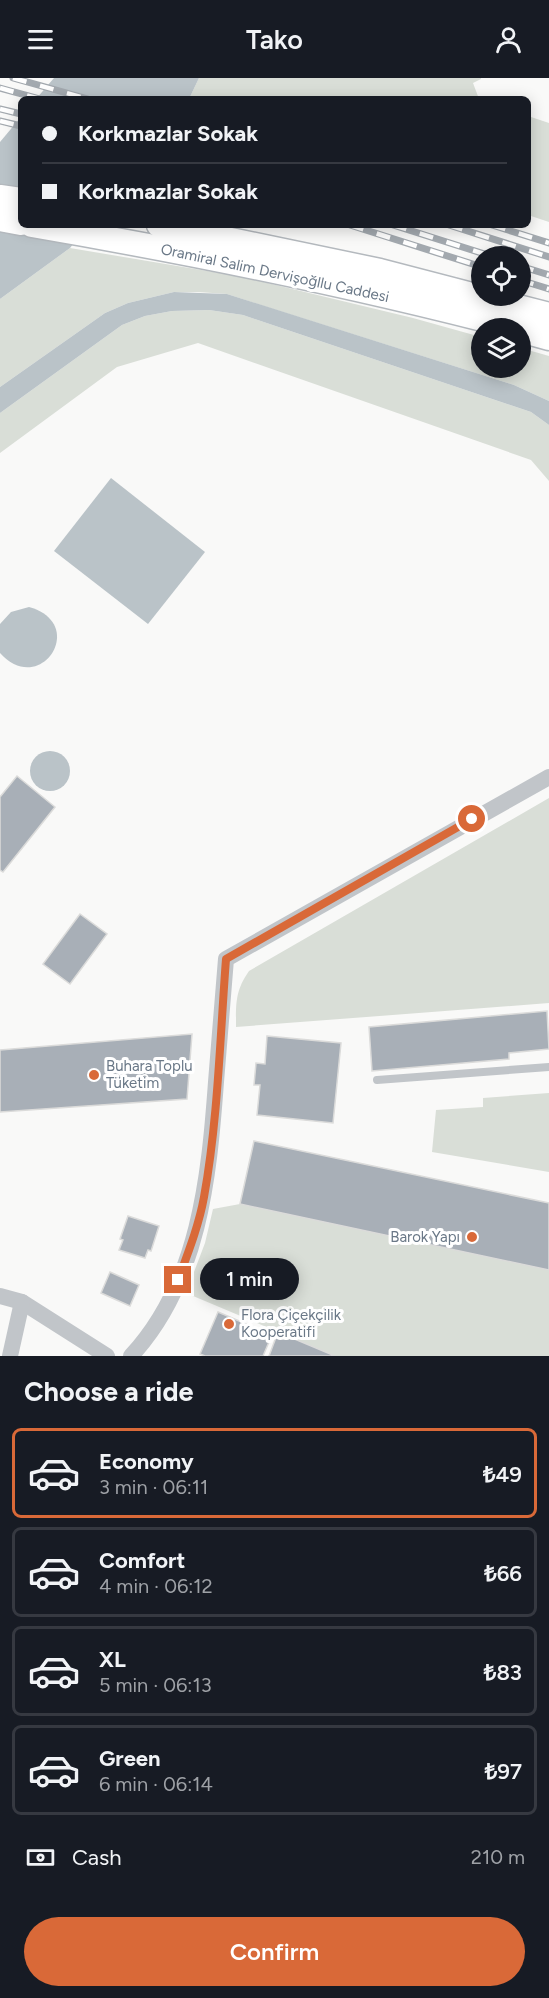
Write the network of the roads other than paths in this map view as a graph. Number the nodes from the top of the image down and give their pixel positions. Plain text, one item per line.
1 (0, 196) edge
2 (18, 199) edge
3 (0, 219) edge
4 (18, 222) edge
5 (50, 228) edge
6 (174, 228) edge
7 (549, 315) edge
8 (474, 318) edge
9 (531, 333) edge
10 (549, 338) edge
11 (549, 777) edge
12 (549, 1067) edge
13 (377, 1080) dead end
14 (0, 1296) edge
15 (22, 1302) junction
16 (10, 1356) edge
17 (107, 1356) edge
18 (131, 1356) edge

1 - 2 main road
3 - 4 main road
5 - 8 main road, Oramiral Salim Dervişoğllu Caddesi
6 - 7 main road, Oramiral Salim Dervişoğllu Caddesi
9 - 10 main road, Oramiral Salim Dervişoğllu Caddesi
11 - 18 street
12 - 13 lane
14 - 15 street
15 - 16 street
15 - 17 street

